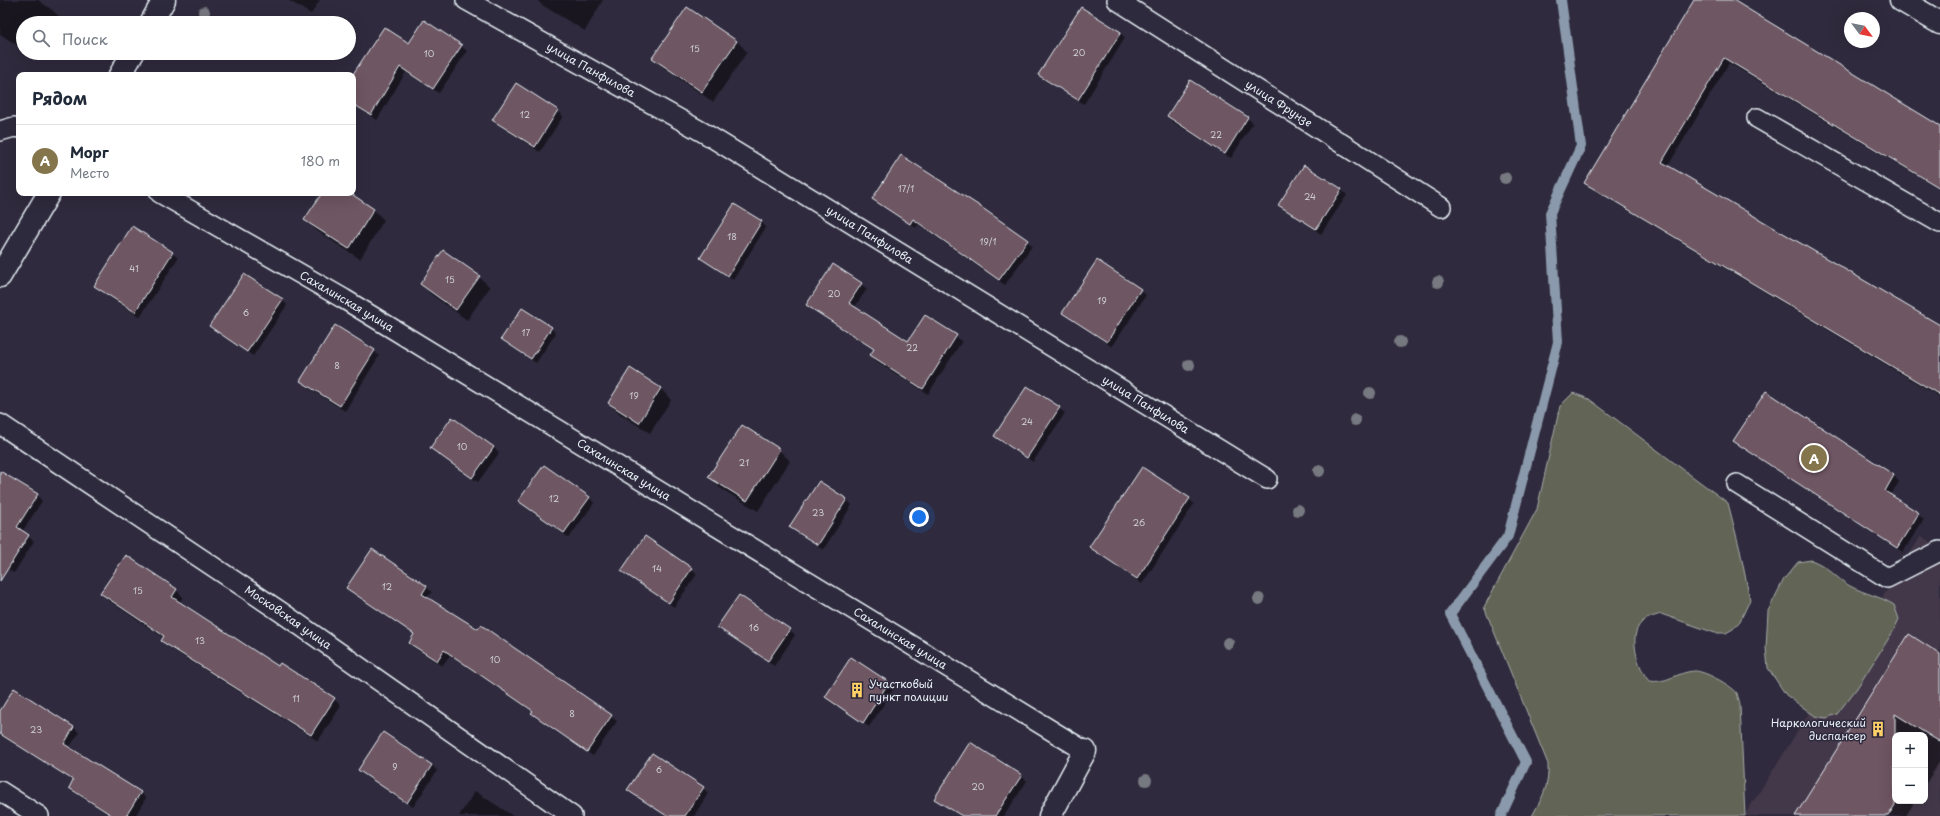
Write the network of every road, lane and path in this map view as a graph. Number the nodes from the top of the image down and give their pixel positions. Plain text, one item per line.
1 (164, 0) edge
2 (466, 0) edge
3 (1117, 0) edge
4 (1901, 0) edge
5 (155, 16) edge
6 (1940, 23) edge
7 (129, 60) edge
8 (122, 72) edge
9 (1757, 118) dead end
10 (16, 127) edge
11 (0, 132) edge
12 (47, 196) edge
13 (165, 196) edge
14 (1441, 207) dead end
15 (1940, 223) edge
16 (0, 276) edge
17 (0, 424) edge
18 (1267, 479) dead end
19 (1737, 484) dead end
20 (1940, 551) edge
21 (1085, 752) joint
22 (0, 791) edge
23 (39, 816) edge
24 (572, 816) edge
25 (1050, 816) edge

1 - 5 street
2 - 18 lane, улица Панфилова
3 - 14 lane, улица Фрунзе
4 - 6 street
7 - 8 street
9 - 15 lane
10 - 11 lane
12 - 16 street
13 - 21 lane, Сахалинская улица
17 - 24 lane, Московская улица
19 - 20 lane
21 - 25 street
22 - 23 lane

